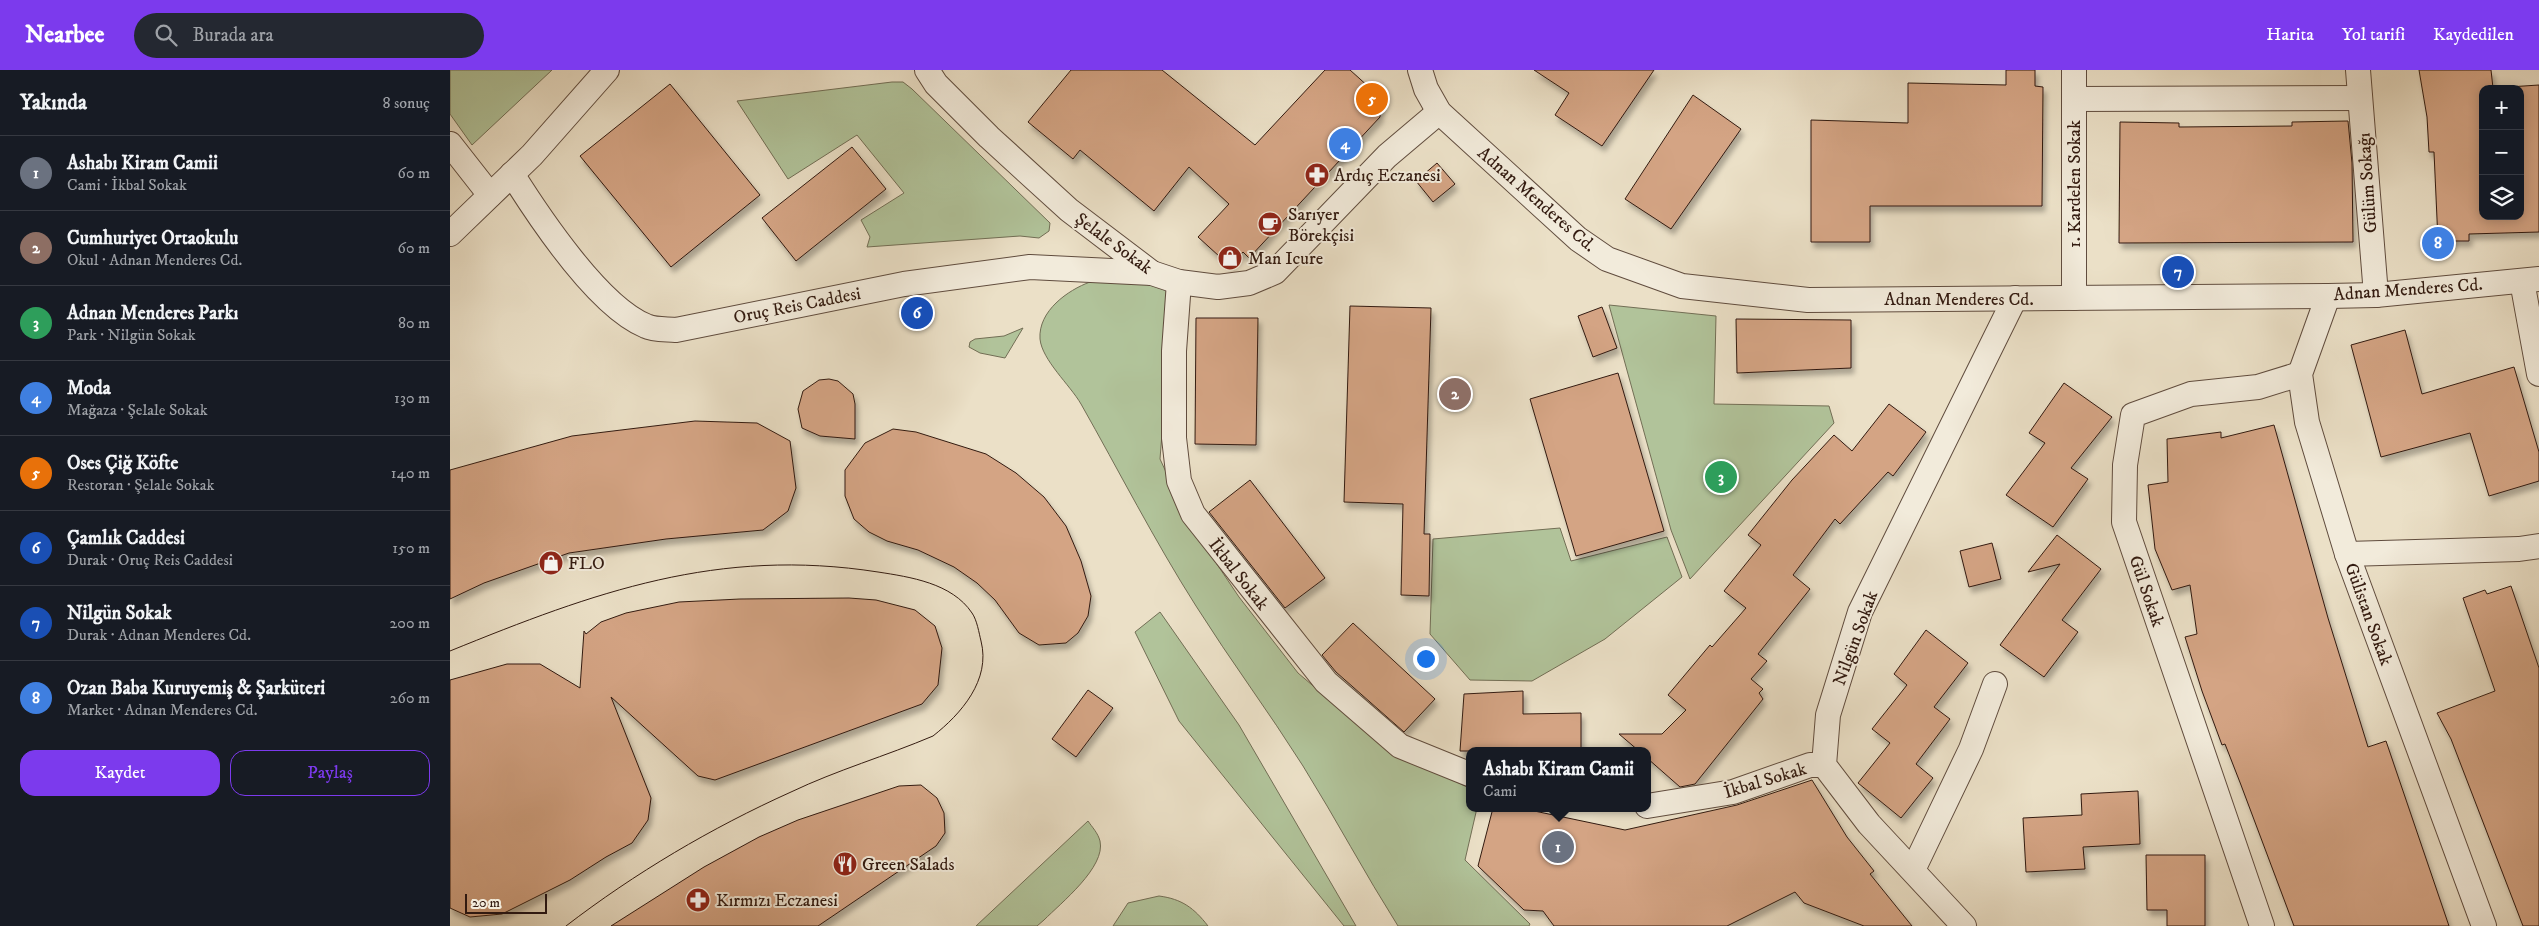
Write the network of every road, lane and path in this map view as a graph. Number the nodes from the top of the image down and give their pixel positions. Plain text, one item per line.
1 (607, 70) edge
2 (927, 70) edge
3 (1420, 70) edge
4 (2074, 70) edge
5 (2358, 70) edge
6 (2360, 98) junction
7 (2074, 100) junction
8 (1439, 112) junction
9 (450, 144) edge
10 (512, 174) junction
11 (490, 195) junction
12 (450, 234) edge
13 (1152, 273) junction
14 (2531, 280) edge
15 (1179, 282) junction
16 (2376, 295) junction
17 (2328, 296) junction
18 (2015, 298) junction
19 (2074, 298) junction
20 (2300, 374) junction
21 (2539, 374) edge
22 (2539, 546) edge
23 (2347, 554) junction
24 (1995, 684) dead end
25 (1824, 765) junction
26 (1466, 773) edge
27 (1651, 805) edge
28 (1913, 870) junction
29 (1964, 926) edge
30 (2262, 926) edge
31 (2484, 926) edge

1 - 10 street
2 - 13 street, Şelale Sokak
3 - 8 street, Adnan Menderes Cd.
4 - 7 street, 1. Kardelen Sokak
5 - 6 street, Gülüm Sokağı
6 - 7 street
6 - 16 street, Gülüm Sokağı
7 - 19 street, 1. Kardelen Sokak
8 - 15 street, Şelale Sokak
8 - 18 street, Adnan Menderes Cd.
9 - 11 street
10 - 11 street
10 - 13 street, Oruç Reis Caddesi
11 - 12 street
13 - 15 street, Şelale Sokak
14 - 16 street, Adnan Menderes Cd.
14 - 21 street
15 - 26 street, İkbal Sokak
16 - 17 street, Adnan Menderes Cd.
17 - 19 street, Adnan Menderes Cd.
17 - 20 street, Gülistan Sokak
18 - 19 street, Adnan Menderes Cd.
18 - 25 street, Nilgün Sokak
20 - 23 street, Gülistan Sokak
20 - 30 street, Gül Sokak
22 - 23 street
23 - 31 street, Gülistan Sokak
24 - 28 street
25 - 27 street, İkbal Sokak
25 - 28 street
28 - 29 street

